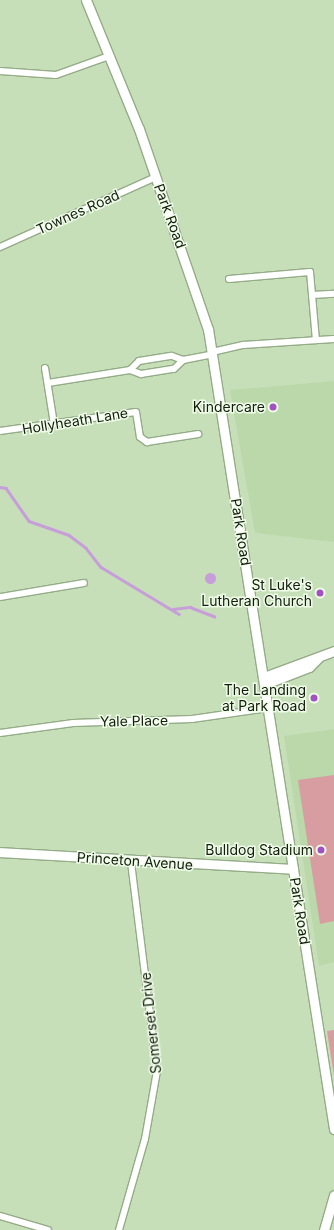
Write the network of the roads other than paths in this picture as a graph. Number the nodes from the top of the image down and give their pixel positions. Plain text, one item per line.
1 (86, 0) edge
2 (109, 56) junction
3 (0, 71) edge
4 (156, 177) junction
5 (0, 247) edge
6 (229, 279) dead end
7 (334, 294) edge
8 (312, 296) junction
9 (334, 339) edge
10 (316, 340) junction
11 (213, 353) junction
12 (183, 360) junction
13 (45, 368) dead end
14 (130, 370) junction
15 (48, 383) junction
16 (54, 424) junction
17 (0, 431) edge
18 (198, 434) dead end
19 (84, 583) dead end
20 (0, 597) edge
21 (334, 651) edge
22 (264, 680) junction
23 (268, 708) junction
24 (0, 733) edge
25 (0, 852) edge
26 (131, 861) junction
27 (293, 869) junction
28 (334, 1129) edge
29 (334, 1195) edge
30 (0, 1216) edge
31 (48, 1230) edge
32 (119, 1230) edge
33 (324, 1230) edge

1 - 2 main road, Park Road
2 - 3 street
2 - 4 main road, Park Road
4 - 5 street, Townes Road
4 - 11 main road, Park Road
6 - 8 street
7 - 8 street
8 - 10 street
9 - 10 street
10 - 11 street
11 - 12 street
11 - 22 main road, Park Road
12 - 14 street
12 - 14 street
13 - 15 street
14 - 15 street
15 - 16 street
16 - 17 street, Hollyheath Lane
16 - 18 street, Hollyheath Lane
19 - 20 street
21 - 22 main road
22 - 23 main road, Park Road
23 - 24 street, Yale Place
23 - 27 main road, Park Road
25 - 26 main road, Princeton Avenue
26 - 27 main road, Princeton Avenue
26 - 32 street, Somerset Drive
27 - 28 main road, Park Road
29 - 33 main road
30 - 31 street

